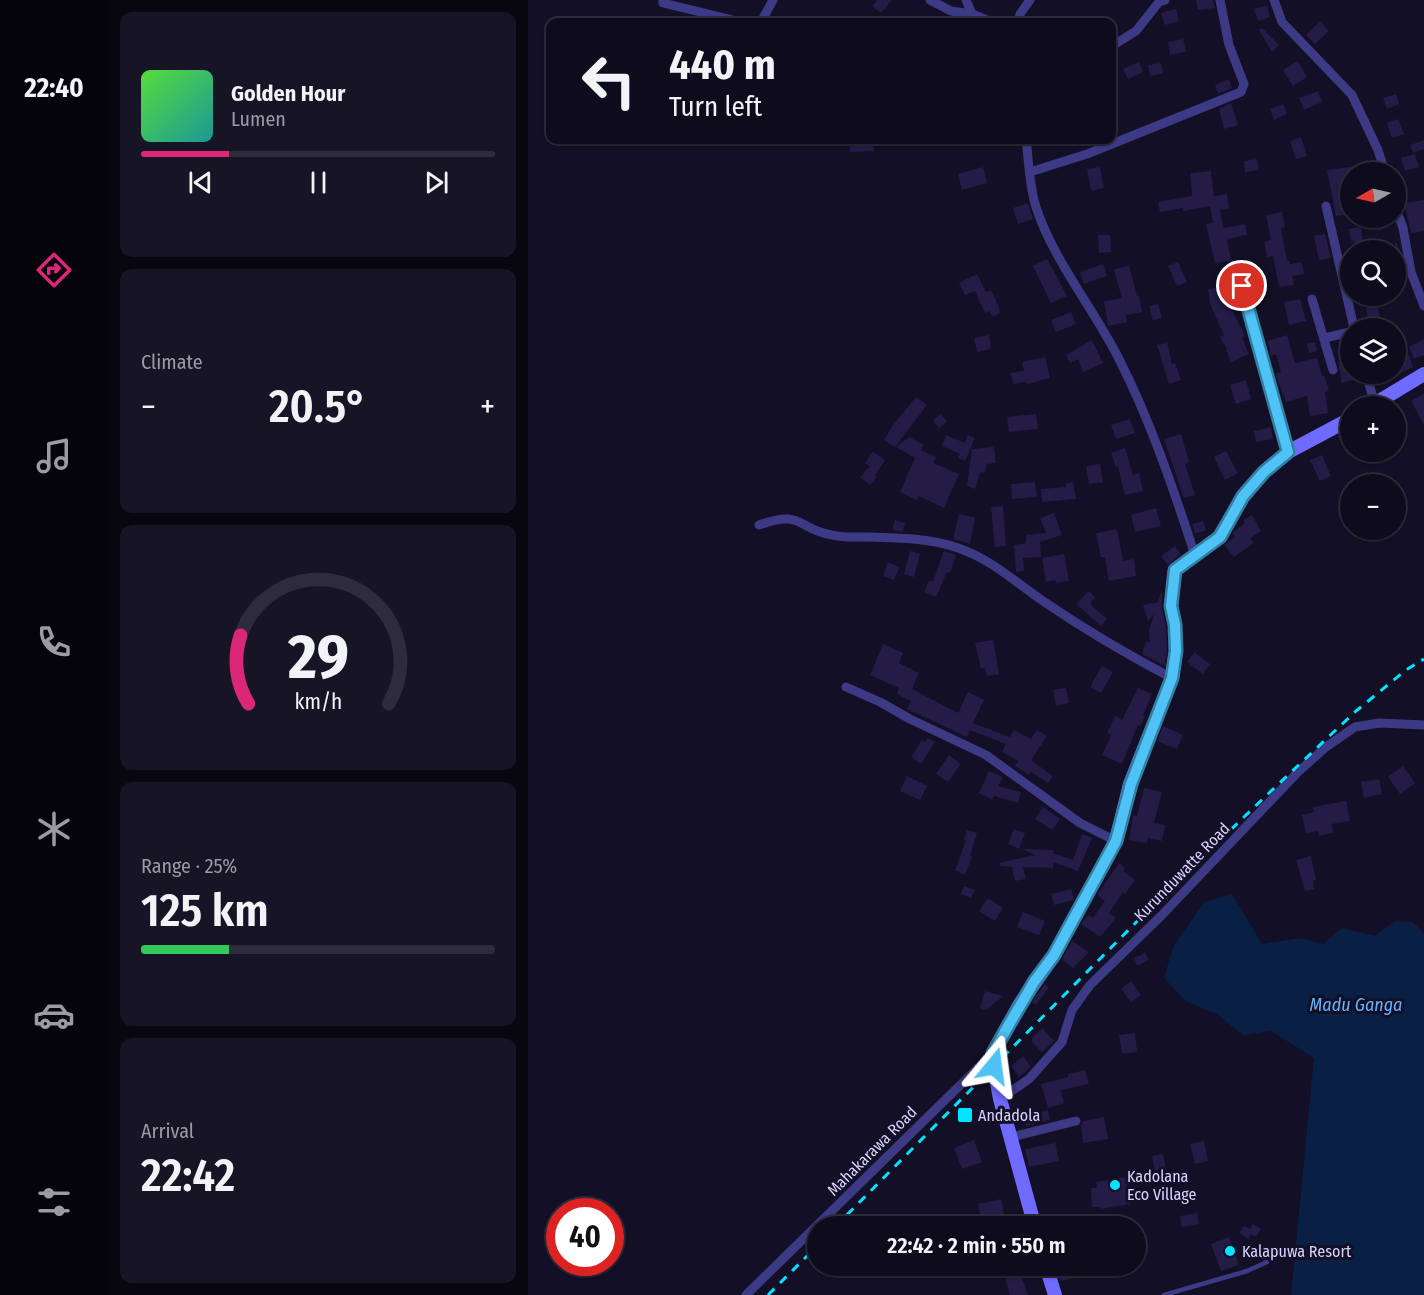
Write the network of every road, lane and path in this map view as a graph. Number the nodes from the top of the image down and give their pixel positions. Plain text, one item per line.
1 (663, 0) edge
2 (774, 0) edge
3 (930, 0) edge
4 (966, 0) edge
5 (1030, 0) edge
6 (1165, 0) edge
7 (1220, 0) edge
8 (1274, 0) edge
9 (972, 14) junction
10 (725, 18) edge
11 (763, 18) edge
12 (982, 18) edge
13 (1019, 18) edge
14 (1116, 44) edge
15 (1116, 142) edge
16 (1026, 144) edge
17 (1112, 144) edge
18 (1382, 162) edge
19 (1030, 172) junction
20 (1326, 206) dead end
21 (1403, 228) edge
22 (1238, 269) dead end
23 (1312, 299) dead end
24 (1424, 306) edge
25 (1352, 318) edge
26 (1340, 334) edge
27 (1325, 338) junction
28 (1333, 370) dead end
29 (1424, 374) edge
30 (1388, 396) edge
31 (1340, 424) edge
32 (1288, 452) junction
33 (759, 525) dead end
34 (1195, 555) junction
35 (1172, 678) junction
36 (846, 687) dead end
37 (1424, 725) edge
38 (1116, 841) junction
39 (993, 1053) junction
40 (1000, 1099) junction
41 (1076, 1121) dead end
42 (1011, 1137) junction
43 (1032, 1216) edge
44 (1267, 1262) dead end
45 (1049, 1276) edge
46 (746, 1295) edge
47 (1055, 1295) edge
48 (1164, 1295) edge

1 - 10 street
2 - 11 street
3 - 9 street
4 - 9 street
5 - 13 street
6 - 14 street
7 - 15 street
8 - 18 street
9 - 12 street
16 - 19 street
17 - 19 street
19 - 34 street
20 - 25 street
21 - 24 street
22 - 32 street
23 - 27 street
26 - 27 street
27 - 28 street
29 - 30 street
31 - 32 street
32 - 34 street
33 - 35 street
34 - 35 street
35 - 38 street
36 - 38 street
37 - 40 street, Kurunduwatte Road
38 - 39 street
39 - 40 street
39 - 46 street, Mahakarawa Road
40 - 42 street
41 - 42 street
42 - 43 street
44 - 48 lane
45 - 47 street

